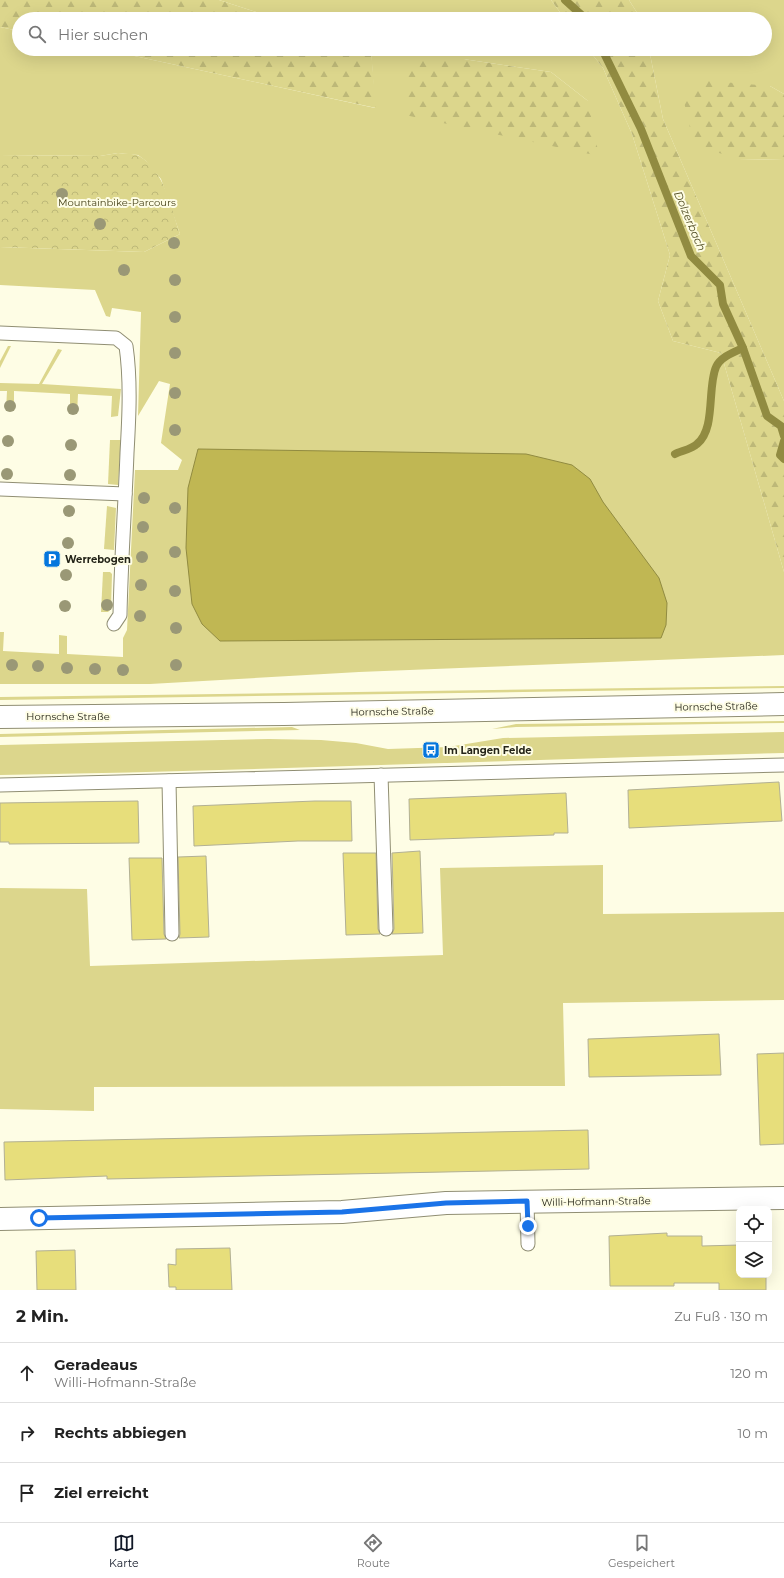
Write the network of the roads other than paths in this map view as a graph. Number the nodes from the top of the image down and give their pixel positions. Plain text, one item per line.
1 (0, 333) edge
2 (0, 489) edge
3 (126, 494) junction
4 (114, 624) dead end
5 (784, 704) edge
6 (0, 717) edge
7 (784, 764) edge
8 (380, 775) junction
9 (169, 780) junction
10 (0, 785) edge
11 (386, 929) dead end
12 (172, 934) dead end
13 (784, 1198) edge
14 (527, 1201) junction
15 (0, 1219) edge
16 (528, 1244) dead end

1 - 3 lane
2 - 3 lane
3 - 4 lane
5 - 6 street, Hornsche Straße
7 - 8 lane
8 - 9 lane
8 - 11 lane
9 - 10 lane
9 - 12 lane
13 - 14 street, Willi-Hofmann-Straße
14 - 15 street, Willi-Hofmann-Straße
14 - 16 lane

